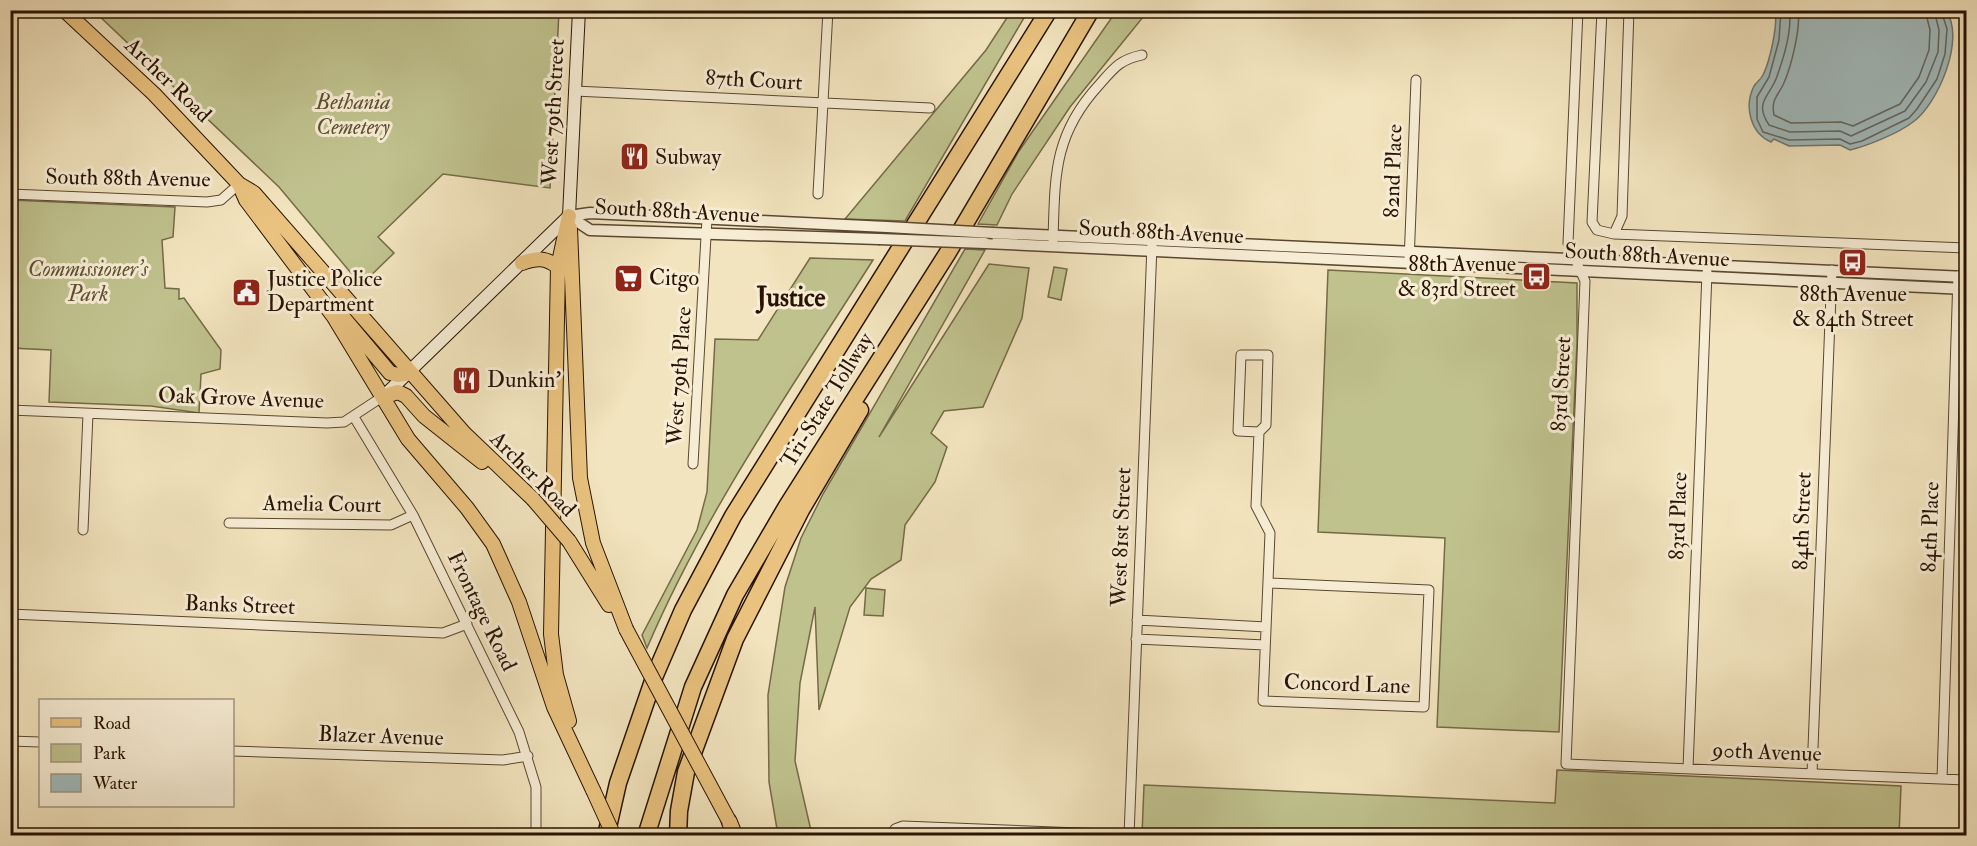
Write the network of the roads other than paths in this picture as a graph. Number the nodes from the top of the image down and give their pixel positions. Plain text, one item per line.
1 (64, 10) edge
2 (579, 10) edge
3 (828, 10) edge
4 (1049, 10) edge
5 (1091, 10) edge
6 (1578, 10) edge
7 (1602, 10) edge
8 (1629, 10) edge
9 (1142, 55) dead end
10 (1416, 80) dead end
11 (575, 91) junction
12 (823, 103) junction
13 (930, 108) dead end
14 (239, 184) junction
15 (10, 194) edge
16 (818, 194) dead end
17 (569, 216) junction
18 (707, 219) junction
19 (1614, 234) junction
20 (707, 235) junction
21 (1053, 241) junction
22 (1152, 245) junction
23 (1966, 248) edge
24 (1410, 251) junction
25 (1575, 257) junction
26 (522, 262) junction
27 (1409, 263) junction
28 (1708, 264) junction
29 (558, 267) junction
30 (1832, 270) junction
31 (1581, 271) junction
32 (1962, 276) edge
33 (1707, 277) junction
34 (307, 279) junction
35 (1831, 283) junction
36 (1962, 289) edge
37 (879, 360) junction
38 (410, 373) junction
39 (382, 397) junction
40 (10, 410) edge
41 (87, 414) junction
42 (354, 417) junction
43 (1259, 432) junction
44 (693, 464) dead end
45 (511, 481) junction
46 (412, 515) junction
47 (229, 523) dead end
48 (83, 530) dead end
49 (1268, 583) junction
50 (10, 614) edge
51 (1137, 620) junction
52 (467, 624) junction
53 (1266, 627) junction
54 (626, 629) junction
55 (1136, 639) junction
56 (1265, 645) junction
57 (10, 741) edge
58 (39, 742) edge
59 (234, 751) edge
60 (528, 756) junction
61 (581, 761) junction
62 (1566, 764) joint
63 (1688, 769) junction
64 (1812, 773) junction
65 (1942, 779) junction
66 (1966, 780) edge
67 (734, 831) edge
68 (1129, 835) edge
69 (536, 836) edge
70 (606, 836) edge
71 (614, 836) edge
72 (646, 836) edge
73 (678, 836) edge
74 (893, 836) edge

1 - 14 main road, Archer Road
2 - 11 main road, West 79th Street
3 - 12 street
4 - 70 highway, Tri-State Tollway
5 - 37 highway, Tri-State Tollway
6 - 25 street, 83rd Street
7 - 19 street
8 - 19 street
9 - 21 street
10 - 24 street, 82nd Place
11 - 12 street, 87th Court
11 - 17 main road, West 79th Street
12 - 13 street, 87th Court
12 - 16 street
14 - 15 street, South 88th Avenue
14 - 34 main road, Archer Road
14 - 38 main road, Archer Road
17 - 18 street, South 88th Avenue
17 - 20 street, South 88th Avenue
17 - 26 main road, Oak Grove Avenue
17 - 29 main road
17 - 54 main road
18 - 20 street, West 79th Place
18 - 21 street, South 88th Avenue, bridge
19 - 23 street
20 - 21 street, South 88th Avenue, bridge
20 - 44 street, West 79th Place
21 - 22 street, South 88th Avenue
22 - 24 street, South 88th Avenue
22 - 27 street, South 88th Avenue
22 - 51 street, West 81st Street
24 - 25 street, South 88th Avenue
24 - 27 street, 82nd Place
25 - 28 street, South 88th Avenue
25 - 31 street, 83rd Street
26 - 29 main road
26 - 38 main road, Oak Grove Avenue
27 - 31 street, South 88th Avenue
28 - 30 street, South 88th Avenue
28 - 33 street, 83rd Place
29 - 61 main road
30 - 32 street, South 88th Avenue
30 - 35 street, 84th Street
31 - 33 street, South 88th Avenue
31 - 62 street, 83rd Street
32 - 36 street, 84th Place
33 - 35 street, South 88th Avenue
33 - 63 street, 83rd Place
34 - 38 main road
34 - 39 main road, Archer Road
35 - 36 street, South 88th Avenue
35 - 64 street, 84th Street
36 - 65 street, 84th Place
37 - 72 highway, Tri-State Tollway
37 - 73 highway
38 - 39 main road, Oak Grove Avenue
38 - 45 main road, Archer Road
39 - 42 street, Oak Grove Avenue
39 - 45 main road
39 - 61 main road, Archer Road
40 - 41 street, Oak Grove Avenue
41 - 42 street, Oak Grove Avenue
41 - 48 street
42 - 46 street, Frontage Road
43 - 43 street, Concord Lane
43 - 49 street, Concord Lane
45 - 54 main road, Archer Road, bridge
46 - 47 street, Amelia Court
46 - 52 street, Frontage Road
49 - 53 street, Concord Lane
49 - 56 street, Concord Lane
50 - 52 street, Banks Street
51 - 53 street
51 - 55 street, West 81st Street
52 - 60 street, Frontage Road
53 - 56 street, Concord Lane
54 - 67 main road, Archer Road, bridge
55 - 56 street, Concord Lane
55 - 68 street, West 81st Street
57 - 58 street
59 - 60 street, Blazer Avenue
60 - 69 street, Frontage Road
61 - 71 main road, bridge
62 - 63 street, 90th Avenue
63 - 64 street, 90th Avenue
64 - 65 street, 90th Avenue
65 - 66 street, 90th Avenue
68 - 74 street

